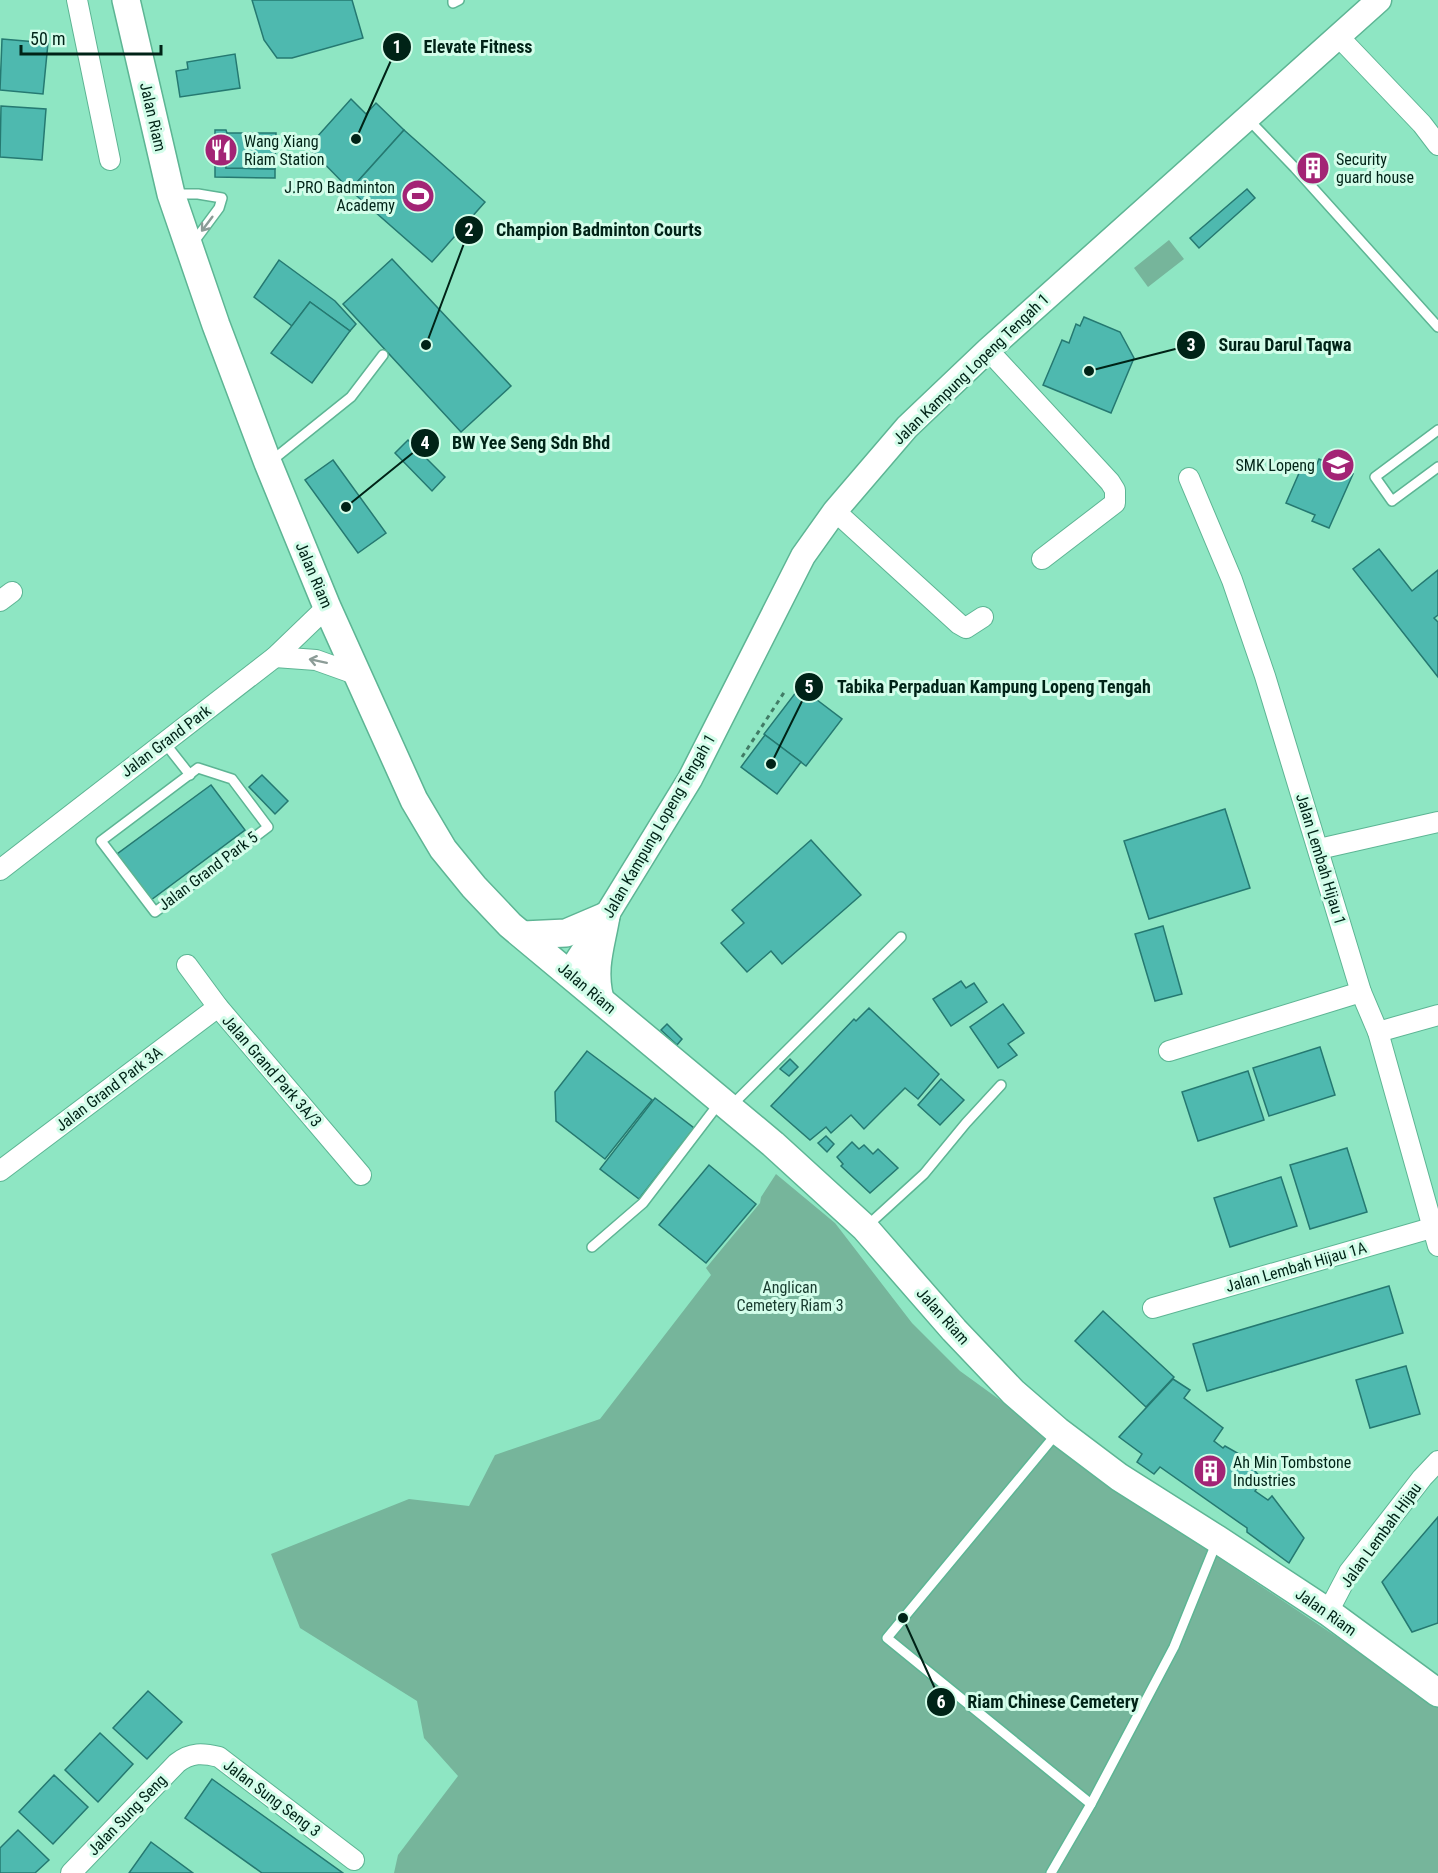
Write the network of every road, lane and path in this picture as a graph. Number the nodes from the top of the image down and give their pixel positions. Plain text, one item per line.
1 (77, 0) edge
2 (126, 0) edge
3 (453, 0) edge
4 (459, 0) edge
5 (1379, 0) edge
6 (1338, 36) junction
7 (1247, 117) junction
8 (1438, 145) edge
9 (110, 160) dead end
10 (171, 194) junction
11 (189, 249) junction
12 (1438, 327) edge
13 (988, 350) junction
14 (383, 355) dead end
15 (1435, 433) edge
16 (1438, 445) edge
17 (268, 463) junction
18 (1438, 467) edge
19 (1189, 478) dead end
20 (835, 511) junction
21 (1042, 559) dead end
22 (327, 607) junction
23 (983, 617) dead end
24 (276, 657) junction
25 (358, 675) junction
26 (785, 691) dead end
27 (164, 742) junction
28 (742, 757) dead end
29 (189, 775) junction
30 (1438, 822) edge
31 (1318, 849) junction
32 (0, 870) edge
33 (606, 916) junction
34 (523, 935) junction
35 (901, 937) dead end
36 (187, 965) dead end
37 (569, 973) junction
38 (1361, 992) junction
39 (600, 999) junction
40 (218, 1007) junction
41 (1438, 1016) edge
42 (1378, 1032) junction
43 (1169, 1051) dead end
44 (1001, 1085) dead end
45 (726, 1104) junction
46 (0, 1171) edge
47 (361, 1175) dead end
48 (865, 1228) junction
49 (1436, 1233) edge
50 (591, 1246) dead end
51 (1153, 1308) dead end
52 (1058, 1431) junction
53 (1438, 1461) edge
54 (1217, 1539) junction
55 (1328, 1612) junction
56 (1438, 1693) edge
57 (184, 1757) joint
58 (1091, 1804) junction
59 (354, 1860) dead end
60 (72, 1873) edge
61 (1051, 1873) edge

1 - 9 street
2 - 10 main road, Jalan Riam
3 - 4 lane
5 - 6 street, Jalan Kampung Lopeng Tengah 1
6 - 7 street, Jalan Kampung Lopeng Tengah 1
6 - 8 street
7 - 12 lane
7 - 13 street, Jalan Kampung Lopeng Tengah 1
10 - 11 main road, Jalan Riam
10 -> 11 lane
11 - 17 main road, Jalan Riam
13 - 20 street, Jalan Kampung Lopeng Tengah 1
13 - 21 street
14 - 17 lane
15 - 16 lane
15 - 18 lane
17 - 22 main road, Jalan Riam
19 - 31 street, Jalan Lembah Hijau 1
20 - 23 street
20 - 33 street, Jalan Kampung Lopeng Tengah 1
22 - 24 street, Jalan Grand Park
22 - 25 main road, Jalan Riam
25 -> 24 street
24 - 27 street, Jalan Grand Park
25 - 34 main road, Jalan Riam
26 - 28 path
27 - 29 lane
27 - 32 street, Jalan Grand Park
29 - 29 lane, Jalan Grand Park 5
30 - 31 street
31 - 38 street, Jalan Lembah Hijau 1
33 - 34 main road
33 - 37 street, Jalan Kampung Lopeng Tengah 1
33 - 39 main road
34 - 37 main road, Jalan Riam
35 - 45 lane
36 - 40 street, Jalan Grand Park 3A/3
37 - 39 main road, Jalan Riam
38 - 42 street, Jalan Lembah Hijau 1
38 - 43 street
39 - 45 main road, Jalan Riam
40 - 46 street, Jalan Grand Park 3A
40 - 47 street, Jalan Grand Park 3A/3
41 - 42 street
42 - 49 street, Jalan Lembah Hijau 1
44 - 48 lane
45 - 48 main road, Jalan Riam
45 - 50 lane
48 - 52 main road, Jalan Riam
49 - 51 street, Jalan Lembah Hijau 1A
52 - 54 main road, Jalan Riam
52 - 58 lane
53 - 55 street, Jalan Lembah Hijau
54 - 55 main road, Jalan Riam
54 - 58 lane
55 - 56 main road, Jalan Riam
57 - 59 street, Jalan Sung Seng 3
57 - 60 street, Jalan Sung Seng
58 - 61 lane

